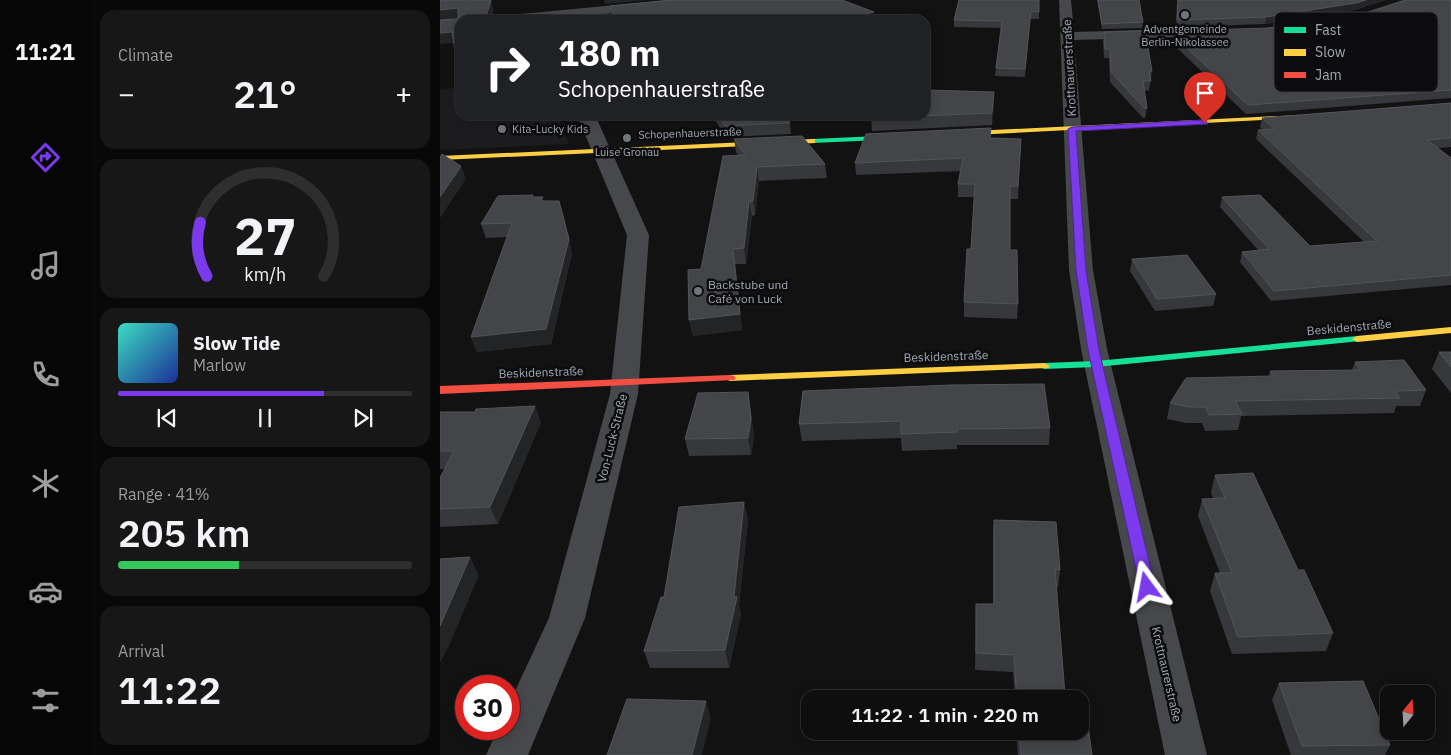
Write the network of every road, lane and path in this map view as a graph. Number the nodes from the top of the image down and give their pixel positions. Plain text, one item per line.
1 (531, 0) edge
2 (708, 0) edge
3 (1065, 0) edge
4 (538, 15) edge
5 (567, 15) edge
6 (1222, 32) edge
7 (1067, 36) junction
8 (1312, 116) edge
9 (588, 120) edge
10 (1072, 129) junction
11 (937, 135) edge
12 (917, 136) edge
13 (602, 150) junction
14 (440, 158) edge
15 (1451, 330) edge
16 (1096, 364) junction
17 (625, 382) junction
18 (440, 390) edge
19 (506, 755) edge
20 (1186, 755) edge

1 - 4 street
2 - 5 street
3 - 7 street, Krottnaurerstraße
6 - 7 street
7 - 10 street, Krottnaurerstraße
8 - 10 street
9 - 13 street, Von-Luck-Straße
10 - 11 street
10 - 16 street, Krottnaurerstraße
12 - 13 street, Schopenhauerstraße
13 - 14 street, Schopenhauerstraße
13 - 17 street, Von-Luck-Straße
15 - 16 street, Beskidenstraße
16 - 17 street, Beskidenstraße
16 - 20 street, Krottnaurerstraße
17 - 18 street, Beskidenstraße
17 - 19 street, Von-Luck-Straße

